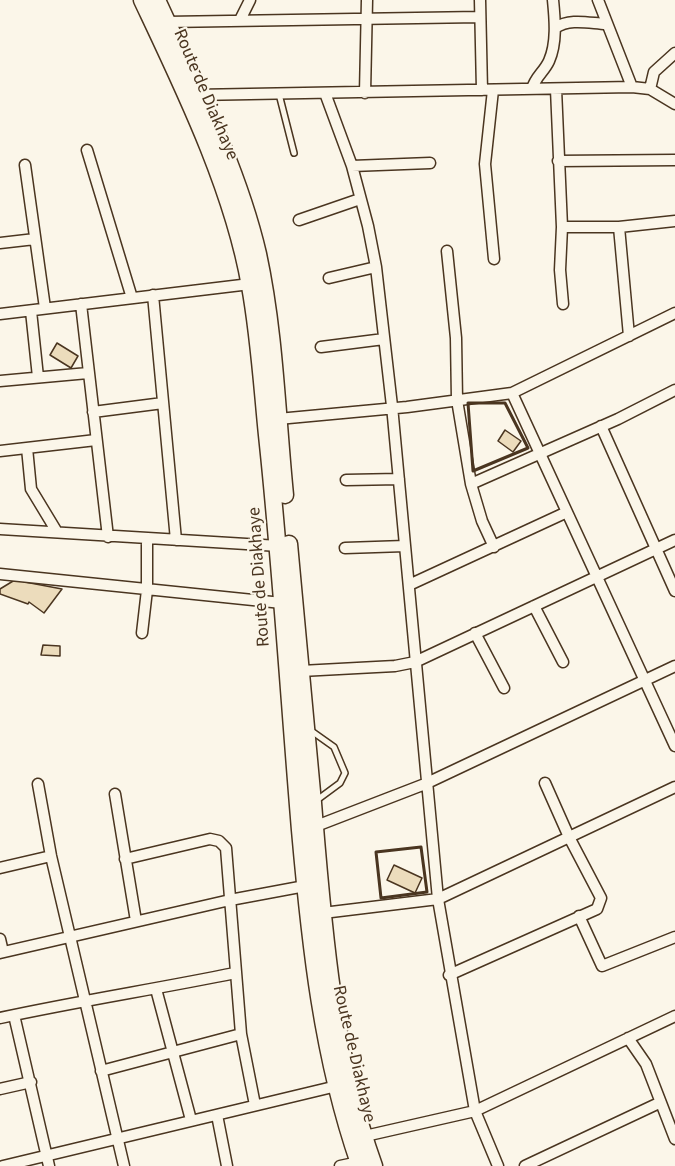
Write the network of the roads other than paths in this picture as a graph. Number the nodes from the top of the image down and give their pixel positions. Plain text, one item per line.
1 (142, 0) edge
2 (157, 0) edge
3 (250, 0) edge
4 (367, 0) edge
5 (480, 0) edge
6 (554, 0) edge
7 (598, 0) edge
8 (479, 17) junction
9 (367, 19) junction
10 (240, 20) junction
11 (167, 22) junction
12 (606, 24) junction
13 (555, 28) junction
14 (675, 53) edge
15 (632, 87) junction
16 (532, 89) junction
17 (556, 89) junction
18 (650, 89) junction
19 (488, 90) junction
20 (325, 93) junction
21 (366, 93) junction
22 (279, 94) junction
23 (194, 96) junction
24 (675, 104) edge
25 (87, 150) dead end
26 (294, 153) dead end
27 (675, 160) edge
28 (558, 161) junction
29 (430, 163) dead end
30 (24, 165) dead end
31 (352, 166) junction
32 (360, 199) junction
33 (299, 220) dead end
34 (675, 221) edge
35 (562, 227) junction
36 (619, 227) junction
37 (35, 239) junction
38 (0, 243) edge
39 (447, 250) dead end
40 (494, 260) dead end
41 (376, 267) junction
42 (329, 278) dead end
43 (250, 284) junction
44 (153, 295) junction
45 (132, 298) junction
46 (81, 304) junction
47 (563, 304) dead end
48 (45, 308) junction
49 (31, 310) junction
50 (675, 313) edge
51 (0, 314) edge
52 (628, 336) junction
53 (384, 339) junction
54 (321, 347) dead end
55 (88, 373) junction
56 (38, 377) junction
57 (0, 381) edge
58 (675, 390) edge
59 (512, 393) junction
60 (457, 400) junction
61 (163, 403) junction
62 (392, 406) junction
63 (93, 412) junction
64 (278, 419) junction
65 (601, 426) junction
66 (96, 440) junction
67 (27, 448) junction
68 (0, 451) edge
69 (540, 454) junction
70 (399, 479) junction
71 (346, 480) dead end
72 (471, 484) junction
73 (567, 513) junction
74 (0, 529) edge
75 (57, 532) junction
76 (108, 537) junction
77 (147, 539) junction
78 (176, 540) junction
79 (675, 540) edge
80 (279, 546) junction
81 (405, 546) junction
82 (494, 547) junction
83 (345, 548) dead end
84 (656, 549) junction
85 (0, 574) edge
86 (597, 576) junction
87 (409, 585) junction
88 (147, 590) junction
89 (675, 591) edge
90 (282, 603) junction
91 (534, 606) junction
92 (142, 633) dead end
93 (475, 633) junction
94 (415, 662) junction
95 (563, 662) dead end
96 (675, 666) edge
97 (301, 671) junction
98 (644, 680) junction
99 (504, 687) dead end
100 (306, 728) junction
101 (675, 746) edge
102 (545, 783) dead end
103 (38, 784) dead end
104 (426, 784) junction
105 (675, 787) edge
106 (115, 794) dead end
107 (313, 804) junction
108 (308, 829) junction
109 (569, 837) junction
110 (51, 856) junction
111 (125, 859) junction
112 (0, 868) edge
113 (305, 886) junction
114 (438, 899) junction
115 (230, 900) junction
116 (323, 913) junction
117 (579, 916) junction
118 (136, 921) junction
119 (675, 936) edge
120 (70, 937) junction
121 (0, 939) edge
122 (1, 952) edge
123 (235, 973) junction
124 (449, 975) junction
125 (156, 989) junction
126 (84, 999) junction
127 (14, 1015) junction
128 (675, 1016) edge
129 (0, 1018) edge
130 (241, 1034) junction
131 (628, 1038) junction
132 (174, 1053) junction
133 (101, 1071) junction
134 (30, 1082) junction
135 (344, 1084) junction
136 (0, 1089) edge
137 (659, 1103) junction
138 (255, 1106) junction
139 (475, 1111) junction
140 (217, 1115) junction
141 (191, 1120) junction
142 (365, 1136) junction
143 (117, 1137) junction
144 (675, 1139) edge
145 (47, 1161) edge
146 (364, 1164) edge
147 (3, 1166) edge
148 (124, 1166) edge
149 (227, 1166) edge
150 (340, 1166) edge
151 (498, 1166) edge
152 (525, 1166) edge

1 - 23 main road, Route de Diakhaye
2 - 11 main road, Route de Diakhaye
3 - 10 street
4 - 9 street
5 - 8 street
6 - 13 street
7 - 12 street
8 - 9 street
8 - 19 street
9 - 10 street
9 - 21 street
10 - 11 street
11 - 23 main road, Route de Diakhaye
12 - 13 street
12 - 15 street
13 - 16 street
14 - 18 street
15 - 17 street
15 - 18 street
16 - 17 street
16 - 19 street
17 - 28 street
18 - 24 street
19 - 21 street
19 - 40 street
20 - 21 street
20 - 22 street
20 - 31 street
22 - 23 street
22 - 26 lane
23 - 43 main road, Route de Diakhaye
23 - 64 main road, Route de Diakhaye
25 - 45 street
27 - 28 street
28 - 35 street
29 - 31 street
30 - 37 street
31 - 32 street
32 - 33 street
32 - 41 street
34 - 36 street
35 - 36 street
35 - 47 street
36 - 52 street
37 - 38 street
37 - 48 street
39 - 60 street
41 - 42 street
41 - 53 street
43 - 44 street
43 - 80 main road, Route de Diakhaye
44 - 45 street
44 - 61 street
45 - 46 street
46 - 48 street
46 - 55 street
48 - 49 street
49 - 51 street
49 - 56 street
50 - 52 street
52 - 59 street
53 - 54 street
53 - 62 street
55 - 56 street
55 - 63 street
56 - 57 street
58 - 65 street
59 - 60 street
59 - 69 street
60 - 62 street
60 - 72 street
61 - 63 street
61 - 78 street
62 - 64 street
62 - 70 street
63 - 66 street
64 - 97 main road, Route de Diakhaye
65 - 69 street
65 - 84 street
66 - 67 street
66 - 76 street
67 - 68 street
67 - 75 street
69 - 72 street
69 - 73 street
70 - 71 street
70 - 81 street
72 - 82 street
73 - 82 street
73 - 86 street
74 - 75 street
75 - 76 street
76 - 77 street
77 - 78 street
77 - 88 street
78 - 80 street
79 - 84 street
80 - 90 main road, Route de Diakhaye
81 - 83 street
81 - 87 street
82 - 87 street
84 - 86 street
84 - 89 street
85 - 88 street
86 - 91 street
86 - 98 street
87 - 94 street
88 - 90 street
88 - 92 street
90 - 108 main road, Route de Diakhaye
91 - 93 street
91 - 95 street
93 - 94 street
93 - 99 street
94 - 97 street
94 - 104 street
96 - 98 street
97 - 100 main road, Route de Diakhaye
98 - 101 street
98 - 104 street
100 - 107 main road, Route de Diakhaye
100 - 107 lane
102 - 109 street
103 - 110 street
104 - 108 street
104 - 114 street
105 - 109 street
106 - 111 street
107 - 108 main road, Route de Diakhaye
108 - 113 main road, Route de Diakhaye
108 - 116 main road, Route de Diakhaye
109 - 114 street
109 - 117 street
110 - 112 street
110 - 120 street
111 - 115 street
111 - 118 street
113 - 115 street
113 - 135 main road, Route de Diakhaye
114 - 116 street
114 - 124 street
115 - 118 street
115 - 123 street
116 - 135 main road, Route de Diakhaye
117 - 119 street
117 - 124 street
118 - 120 street
120 - 122 street
120 - 126 street
121 - 122 street
123 - 125 street
123 - 130 street
124 - 139 street
125 - 126 street
125 - 132 street
126 - 127 street
126 - 133 street
127 - 129 street
127 - 134 street
128 - 131 street
130 - 132 street
130 - 138 street
131 - 137 street
131 - 139 street
132 - 133 street
132 - 141 street
133 - 143 street
134 - 136 street
134 - 145 street
135 - 138 street
135 - 142 main road, Route de Diakhaye
135 - 146 main road, Route de Diakhaye
137 - 144 street
137 - 152 street
138 - 140 street
139 - 142 street
139 - 151 street
140 - 141 street
140 - 149 street
141 - 143 street
142 - 146 main road, Route de Diakhaye
143 - 145 street
143 - 148 street
145 - 147 street
146 - 150 street

